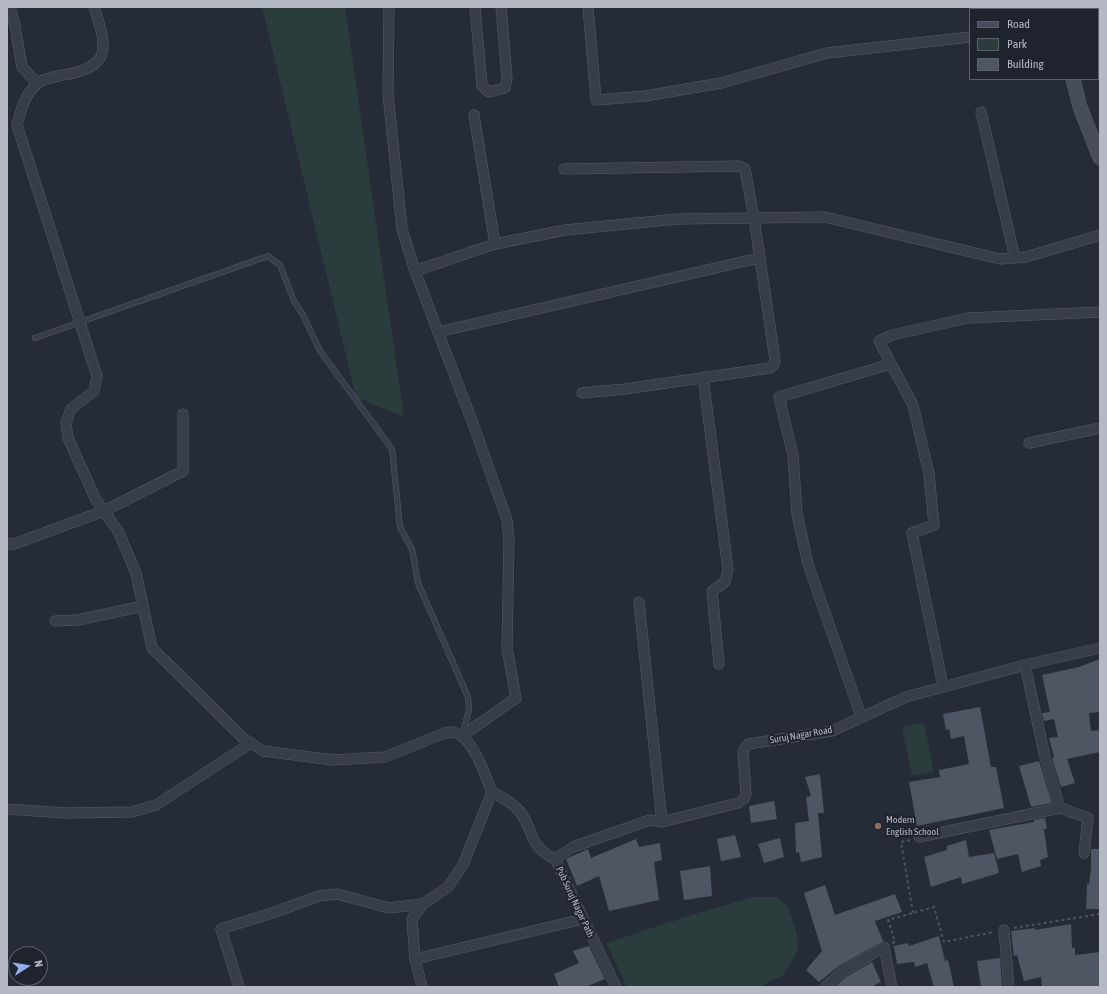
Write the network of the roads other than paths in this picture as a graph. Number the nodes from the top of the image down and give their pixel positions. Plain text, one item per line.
1 (10, 7) edge
2 (94, 7) edge
3 (389, 7) edge
4 (475, 7) edge
5 (501, 7) edge
6 (588, 7) edge
7 (969, 37) edge
8 (1073, 80) edge
9 (37, 83) junction
10 (981, 112) dead end
11 (474, 115) dead end
12 (1100, 157) edge
13 (564, 169) dead end
14 (754, 218) junction
15 (1100, 235) edge
16 (495, 244) junction
17 (759, 258) junction
18 (1014, 258) junction
19 (415, 271) junction
20 (1100, 312) edge
21 (81, 321) junction
22 (438, 332) junction
23 (35, 338) dead end
24 (891, 364) junction
25 (702, 377) junction
26 (582, 393) dead end
27 (183, 414) dead end
28 (1100, 428) edge
29 (1029, 443) dead end
30 (104, 511) junction
31 (7, 544) edge
32 (639, 602) dead end
33 (143, 606) junction
34 (55, 621) dead end
35 (1100, 648) edge
36 (719, 664) dead end
37 (1025, 665) junction
38 (943, 686) junction
39 (861, 716) junction
40 (462, 736) junction
41 (251, 743) junction
42 (492, 792) junction
43 (1060, 808) junction
44 (7, 809) edge
45 (662, 822) junction
46 (919, 837) road end
47 (1084, 853) dead end
48 (555, 859) junction
49 (423, 904) junction
50 (582, 919) junction
51 (1004, 930) road end
52 (415, 959) junction
53 (239, 987) edge
54 (422, 987) edge
55 (616, 987) edge
56 (825, 987) edge
57 (892, 987) edge
58 (1009, 987) edge

1 - 9 street
2 - 9 street
3 - 19 street
4 - 5 street
6 - 7 street
8 - 12 main road
9 - 21 street
10 - 18 street
11 - 16 street
13 - 14 street
14 - 16 street
14 - 17 street
14 - 18 street
15 - 18 street
16 - 19 street
17 - 22 street
17 - 25 street
19 - 22 street
20 - 24 street
21 - 23 lane
21 - 30 street
21 - 40 lane
22 - 40 street
24 - 38 street
24 - 39 street
25 - 26 street
25 - 36 street
27 - 30 street
28 - 29 street
30 - 31 street
30 - 33 street
32 - 45 street
33 - 34 street
33 - 41 street
35 - 37 street, Suruj Nagar Road
37 - 38 street, Suruj Nagar Road
37 - 43 street
38 - 39 street, Suruj Nagar Road
39 - 45 street, Suruj Nagar Road
40 - 41 street
40 - 42 street
41 - 44 street
42 - 48 street, Pub Suruj Nagar Path
42 - 49 street
43 - 46 street
43 - 47 street
45 - 48 street, Suruj Nagar Road
48 - 50 street, Pub Suruj Nagar Path
49 - 52 street
49 - 53 street
50 - 52 street
50 - 55 street, Pub Suruj Nagar Path
51 - 58 street
52 - 54 street
56 - 57 street

